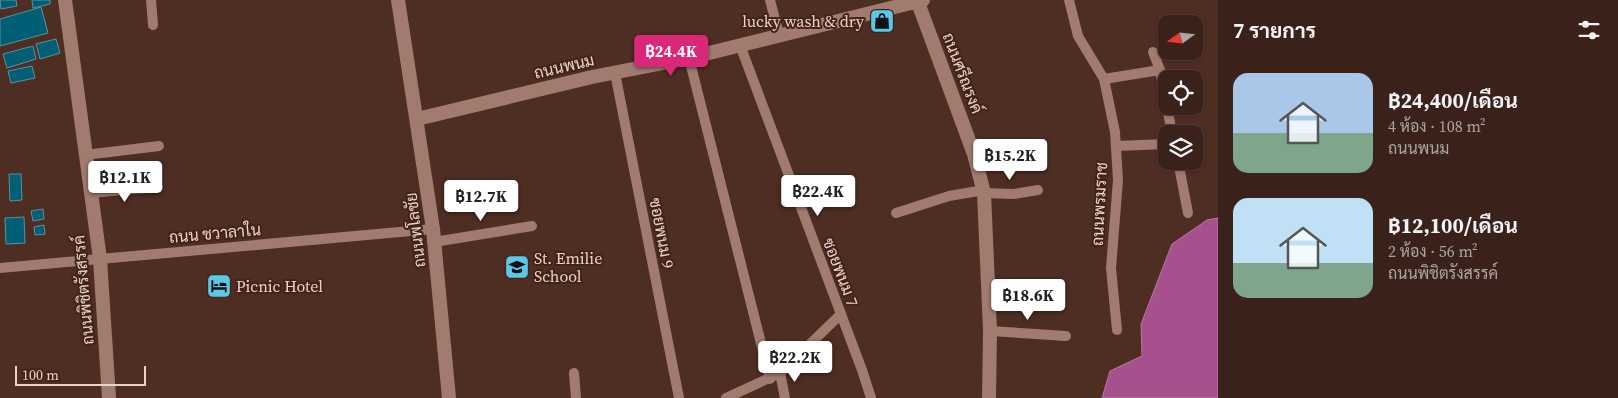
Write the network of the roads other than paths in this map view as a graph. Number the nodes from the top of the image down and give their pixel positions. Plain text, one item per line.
1 (65, 0) edge
2 (151, 0) edge
3 (398, 0) edge
4 (770, 0) edge
5 (919, 0) edge
6 (1069, 0) edge
7 (153, 25) dead end
8 (779, 35) junction
9 (740, 45) junction
10 (1153, 52) dead end
11 (689, 58) junction
12 (1158, 70) edge
13 (1160, 70) edge
14 (615, 73) junction
15 (1104, 79) junction
16 (417, 119) junction
17 (1158, 144) edge
18 (160, 146) dead end
19 (1116, 146) junction
20 (86, 155) junction
21 (1180, 170) edge
22 (158, 187) dead end
23 (1038, 190) dead end
24 (984, 192) junction
25 (90, 193) junction
26 (896, 213) dead end
27 (1188, 214) dead end
28 (532, 226) dead end
29 (434, 235) junction
30 (100, 259) junction
31 (0, 268) edge
32 (841, 314) junction
33 (1116, 330) dead end
34 (990, 331) junction
35 (1066, 336) dead end
36 (574, 373) dead end
37 (780, 373) junction
38 (770, 380) junction
39 (109, 398) edge
40 (449, 398) edge
41 (576, 398) edge
42 (680, 398) edge
43 (726, 398) edge
44 (785, 398) edge
45 (871, 398) edge
46 (989, 398) edge

1 - 20 street, ถนนพิชิตรังสรรค์
2 - 7 street
3 - 16 street, ถนนพโลชัย
4 - 8 street
5 - 8 street, ถนนพนม
5 - 24 street, ถนนศรีณรงค์
6 - 15 street, ถนนพรมราช
8 - 9 street, ถนนพนม
9 - 11 street, ถนนพนม
9 - 32 street, ซอยพนม 7
10 - 13 street
11 - 14 street, ถนนพนม
11 - 38 street
12 - 15 street
14 - 16 street, ถนนพนม
14 - 42 street, ซอยพนม 9
15 - 19 street, ถนนพรมราช
16 - 29 street, ถนนพโลชัย
17 - 19 street
18 - 20 street
19 - 33 street, ถนนพรมราช
20 - 25 street, ถนนพิชิตรังสรรค์
21 - 27 street
22 - 25 street
23 - 24 street
24 - 26 street
24 - 34 street, ถนนศรีณรงค์
25 - 30 street, ถนนพิชิตรังสรรค์
28 - 29 street, ถนน ชวาลาใน
29 - 30 street, ถนน ชวาลาใน
29 - 40 street, ถนนพโลชัย
30 - 31 street, ถนน ชวาลาใน
30 - 39 street, ถนนพิชิตรังสรรค์
32 - 37 street
32 - 45 street, ซอยพนม 7
34 - 35 street
34 - 46 street, ถนนศรีณรงค์
36 - 41 street
37 - 38 street
37 - 44 street
38 - 43 street

